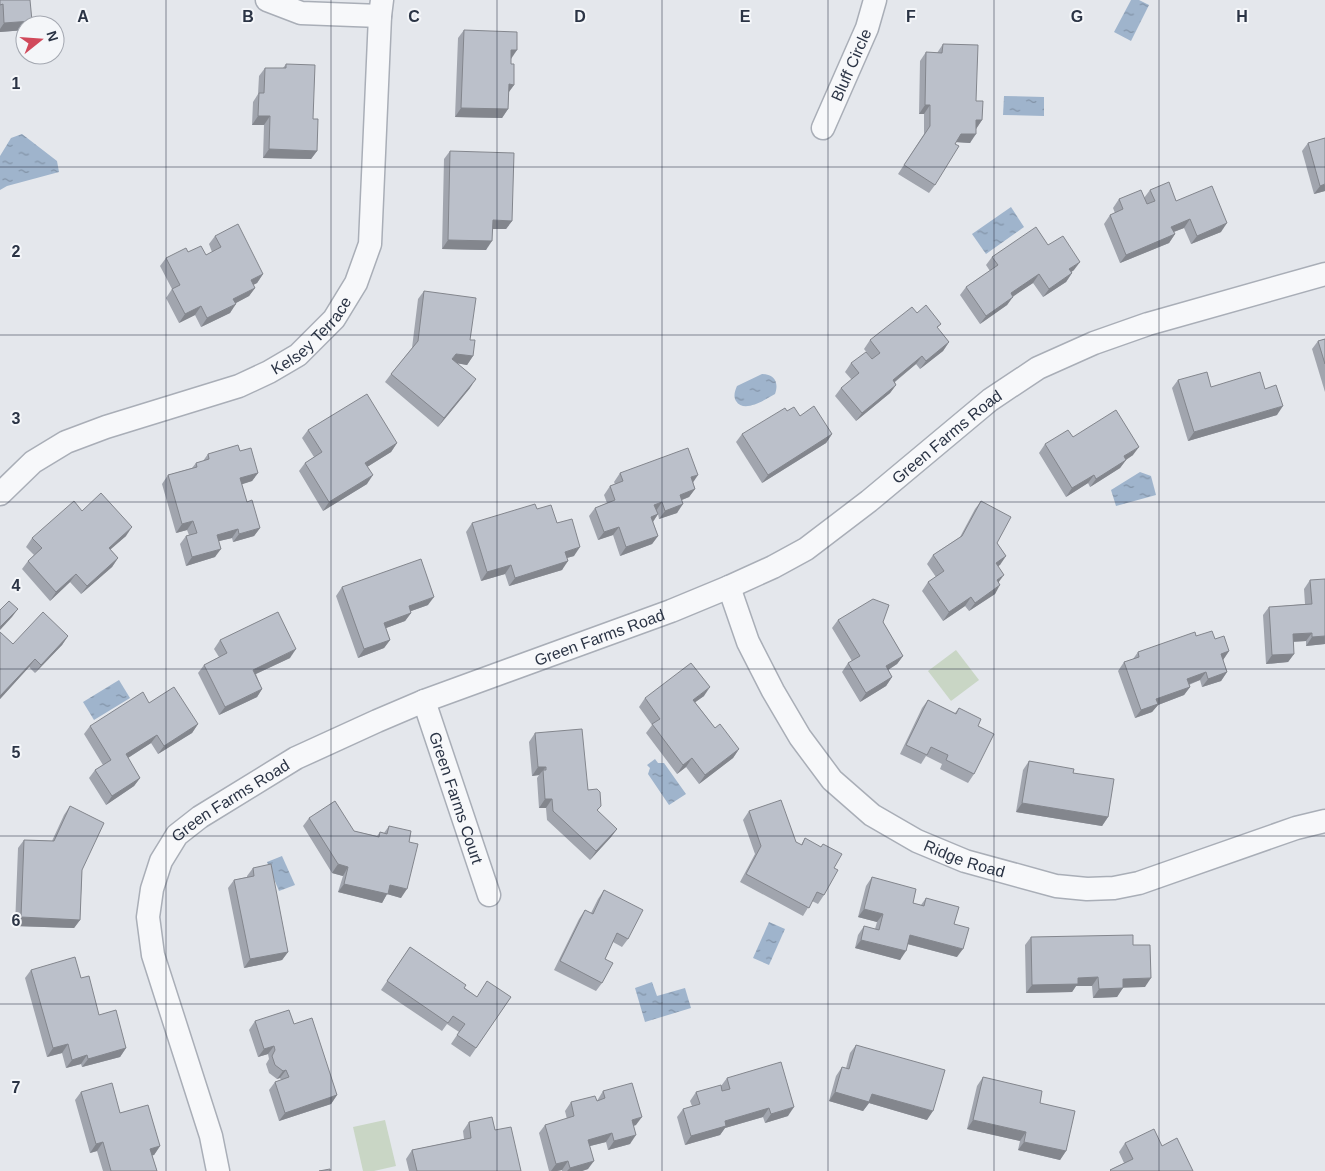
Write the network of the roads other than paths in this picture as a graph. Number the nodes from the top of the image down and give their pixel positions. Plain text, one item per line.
1 (267, 0) edge
2 (875, 0) edge
3 (381, 8) edge
4 (823, 128) dead end
5 (1325, 274) edge
6 (0, 494) edge
7 (729, 587) junction
8 (424, 701) junction
9 (1325, 821) edge
10 (489, 895) dead end
11 (218, 1171) edge

1 - 3 street
2 - 4 street, Bluff Circle
3 - 6 street, Kelsey Terrace
5 - 7 street, Green Farms Road
7 - 8 street, Green Farms Road
7 - 9 street, Ridge Road
8 - 10 street, Green Farms Court
8 - 11 street, Green Farms Road

